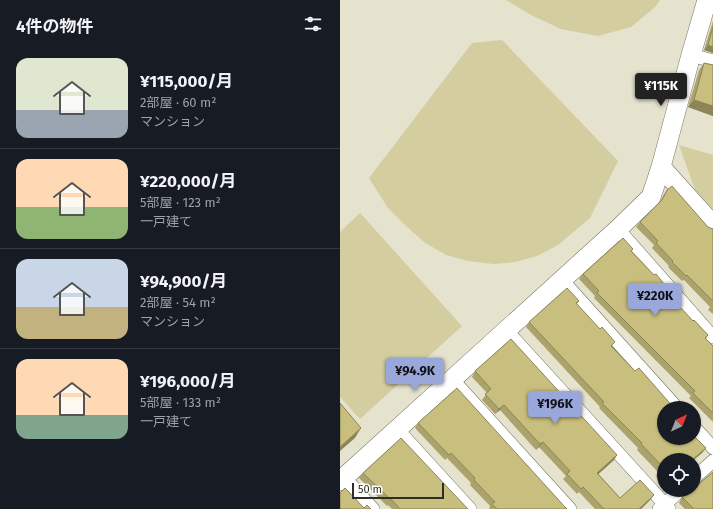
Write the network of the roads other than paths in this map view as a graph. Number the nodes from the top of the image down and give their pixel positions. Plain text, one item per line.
1 (707, 0) edge
2 (691, 55) junction
3 (713, 61) edge
4 (661, 167) junction
5 (713, 225) edge
6 (618, 229) junction
7 (562, 280) junction
8 (506, 330) junction
9 (713, 337) edge
10 (452, 379) junction
11 (671, 401) edge
12 (397, 429) junction
13 (701, 435) edge
14 (713, 448) edge
15 (713, 461) edge
16 (701, 472) edge
17 (342, 479) edge
18 (674, 497) edge
19 (664, 507) edge
20 (372, 509) edge
21 (470, 509) edge
22 (570, 509) edge

1 - 2 street
2 - 3 street
2 - 4 street
4 - 5 street
4 - 6 street
6 - 7 street
6 - 9 street
7 - 8 street
7 - 11 street
8 - 10 street
8 - 19 street
10 - 12 street
10 - 22 street
12 - 17 street
12 - 21 street
13 - 14 street
15 - 16 street
17 - 20 street
18 - 19 street

